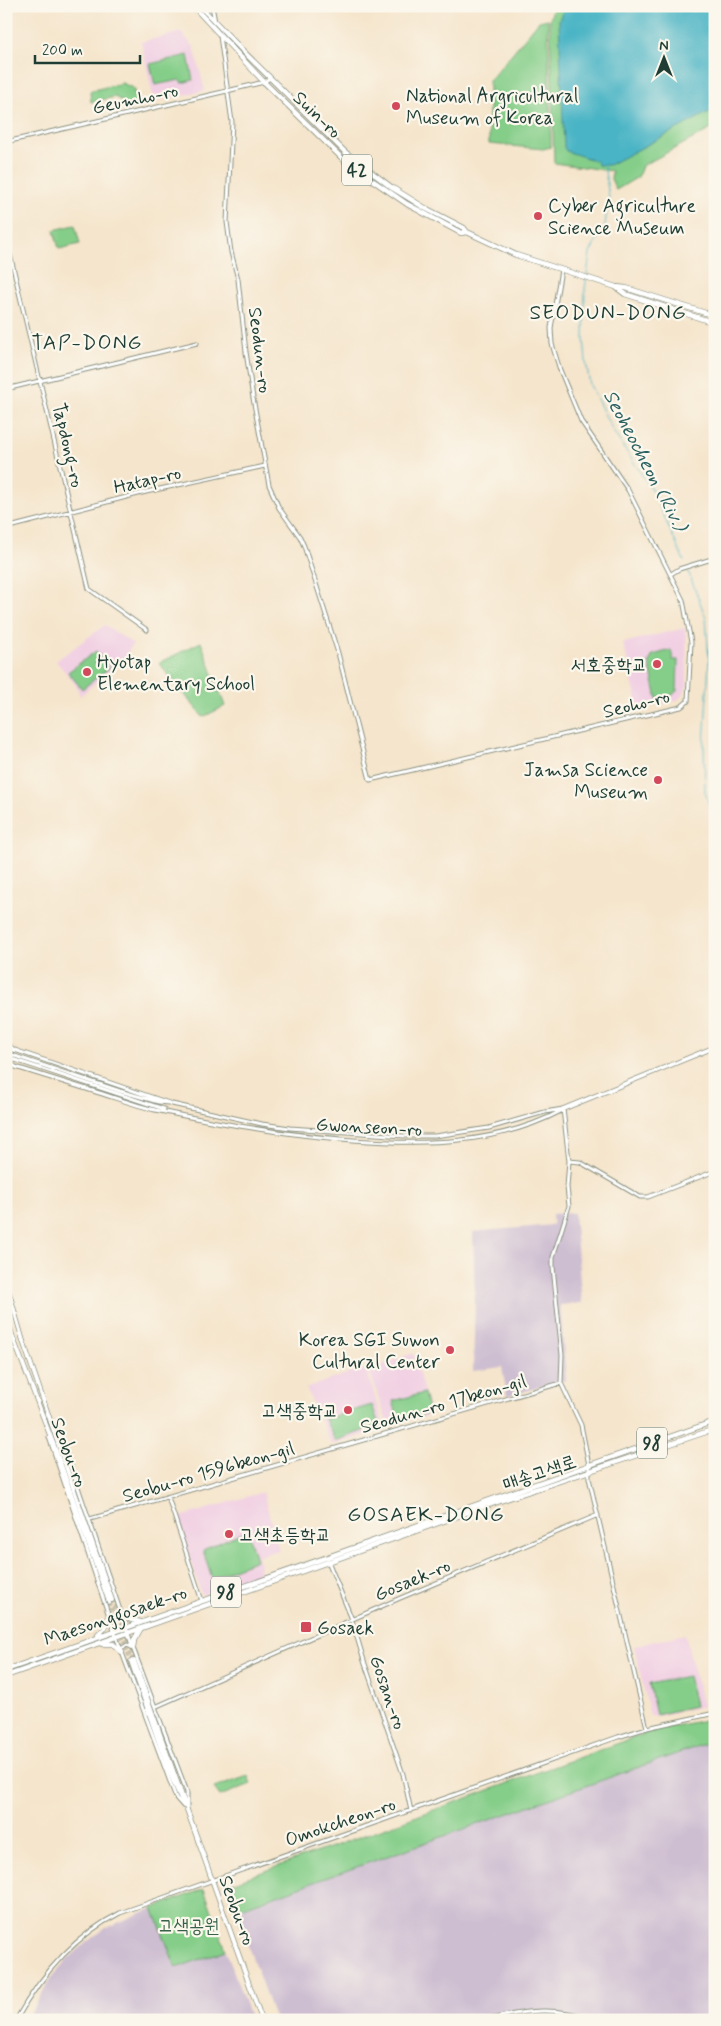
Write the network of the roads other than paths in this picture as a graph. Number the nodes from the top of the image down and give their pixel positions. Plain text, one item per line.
1 (193, 6) edge
2 (200, 6) edge
3 (212, 6) edge
4 (206, 13) junction
5 (200, 15) junction
6 (215, 22) junction
7 (220, 36) junction
8 (270, 78) junction
9 (264, 82) junction
10 (227, 91) junction
11 (6, 142) edge
12 (467, 232) junction
13 (6, 237) edge
14 (561, 270) junction
15 (616, 287) junction
16 (715, 316) edge
17 (715, 323) edge
18 (197, 343) dead end
19 (41, 380) junction
20 (6, 389) edge
21 (265, 466) junction
22 (71, 511) junction
23 (6, 528) edge
24 (715, 558) edge
25 (671, 574) junction
26 (147, 630) dead end
27 (370, 780) joint
28 (6, 1046) edge
29 (715, 1047) edge
30 (14, 1050) joint
31 (6, 1053) edge
32 (6, 1058) edge
33 (14, 1058) junction
34 (6, 1065) edge
35 (14, 1066) joint
36 (172, 1104) junction
37 (563, 1109) junction
38 (169, 1112) junction
39 (568, 1161) junction
40 (715, 1170) edge
41 (6, 1282) edge
42 (6, 1312) edge
43 (561, 1383) junction
44 (715, 1421) edge
45 (52, 1425) junction
46 (47, 1429) junction
47 (715, 1429) edge
48 (333, 1449) joint
49 (589, 1468) junction
50 (168, 1497) junction
51 (598, 1515) junction
52 (90, 1519) junction
53 (326, 1556) junction
54 (329, 1562) junction
55 (202, 1603) junction
56 (121, 1612) junction
57 (109, 1616) junction
58 (352, 1620) junction
59 (140, 1622) junction
60 (126, 1627) junction
61 (141, 1628) junction
62 (114, 1630) junction
63 (128, 1633) junction
64 (95, 1637) junction
65 (116, 1637) junction
66 (98, 1644) junction
67 (133, 1648) junction
68 (121, 1652) junction
69 (132, 1661) tunnel mouth
70 (6, 1670) edge
71 (6, 1676) edge
72 (156, 1707) junction
73 (715, 1713) edge
74 (647, 1728) junction
75 (186, 1810) junction
76 (411, 1811) junction
77 (213, 1880) junction
78 (16, 2020) edge
79 (262, 2020) edge
80 (489, 2020) edge
81 (595, 2020) edge

1 - 5 main road, Suin-ro / 42
2 - 4 main road, Suin-ro
3 - 4 street
3 - 6 street
4 - 5 street
4 - 6 main road, Suin-ro
5 - 7 main road, Suin-ro / 42
6 - 8 main road, Suin-ro
7 - 9 main road, Suin-ro / 42
7 - 10 street, Seodun-ro
8 - 9 street, Geumho-ro
8 - 12 main road, Suin-ro
9 - 10 street, Geumho-ro
9 - 12 main road, Suin-ro / 42
10 - 11 street, Geumho-ro
10 - 21 street, Seodun-ro
12 - 14 main road, Suin-ro
13 - 19 street, Tapdong-ro
14 - 15 main road, Suin-ro
14 - 25 street, Seoho-ro
15 - 16 main road, Suin-ro
15 - 17 main road, Suin-ro
18 - 19 street
19 - 20 street
19 - 22 street, Tapdong-ro
21 - 22 street, Hatap-ro
21 - 27 street, Seodun-ro
22 - 23 street, Hatap-ro
22 - 26 street, Tapdong-ro
24 - 25 street
25 - 27 street, Seoho-ro
28 - 30 main road
29 - 37 main road, Gwonseon-ro
30 - 36 street, Gwonseon-ro
31 - 33 street, Gwonseon-ro
32 - 33 street, Gwonseon-ro
33 - 36 street, Gwonseon-ro
33 - 38 street, Gwonseon-ro
34 - 35 main road
35 - 38 street, Gwonseon-ro
36 - 37 street, Gwonseon-ro
37 - 38 street, Gwonseon-ro
37 - 39 street
39 - 40 street
39 - 43 street
41 - 45 main road, Seobu-ro
42 - 46 main road, Seobu-ro
43 - 48 street, Seodun-ro 17beon-gil
43 - 49 street
44 - 49 main road, Maesonggosaek-ro / 98
45 - 46 main road, Seobu-ro
45 - 52 street
46 - 57 street
47 - 49 main road, 매송고색로
48 - 50 street, Seobu-ro 1596beon-gil
49 - 51 street
49 - 53 main road, Maesonggosaek-ro / 98
49 - 54 main road, 매송고색로
50 - 52 street, Seobu-ro 1596beon-gil
50 - 55 street
51 - 58 street, Gosaek-ro
51 - 74 street
52 - 56 street
53 - 54 street, Gosan-ro
53 - 55 main road, Maesonggosaek-ro / 98
54 - 55 main road, 매송고색로
54 - 58 street, Gosan-ro
55 - 59 main road, Maesonggosaek-ro / 98
55 - 61 main road, 매송고색로
56 - 57 street
56 - 59 main road
56 - 60 street
57 - 62 street
57 - 64 main road
58 - 72 street, Gosaek-ro
58 - 76 street, Gosan-ro
59 - 60 main road, Maesonggosaek-ro / 98
60 - 62 main road, Maesonggosaek-ro / 98
60 - 63 street
61 - 63 main road, 매송고색로
61 - 67 main road
62 - 64 main road, Maesonggosaek-ro / 98
62 - 65 street
63 - 65 main road, 매송고색로
63 - 67 street
64 - 70 main road, Maesonggosaek-ro / 98
65 - 66 main road, 매송고색로
65 - 68 street
66 - 68 main road
66 - 71 main road, 매송고색로
67 - 68 street
67 - 72 street
68 - 75 street
69 - 75 main road, Seobu-ro
72 - 75 street
73 - 74 street, Omokcheon-ro
74 - 76 street, Omokcheon-ro
75 - 77 main road, Seobu-ro
76 - 77 street, Omokcheon-ro
77 - 78 street, Omokcheon-ro
77 - 79 main road, Seobu-ro
80 - 81 street

